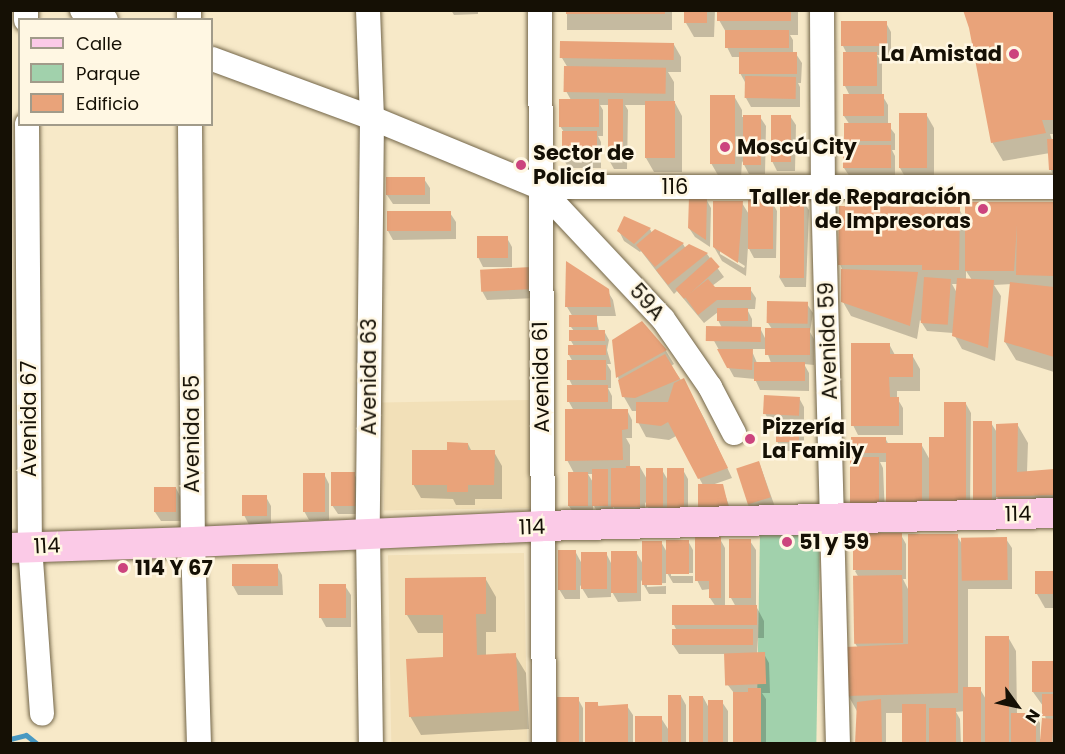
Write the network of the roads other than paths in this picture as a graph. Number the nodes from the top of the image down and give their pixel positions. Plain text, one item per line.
1 (82, 10) edge
2 (368, 10) edge
3 (540, 10) edge
4 (822, 10) edge
5 (101, 18) edge
6 (213, 59) edge
7 (372, 118) junction
8 (27, 126) edge
9 (190, 126) edge
10 (539, 187) junction
11 (823, 187) junction
12 (1054, 187) edge
13 (734, 433) dead end
14 (1054, 513) edge
15 (834, 519) junction
16 (543, 526) junction
17 (368, 534) junction
18 (193, 542) junction
19 (20, 547) edge
20 (42, 714) dead end
21 (199, 744) edge
22 (371, 744) edge
23 (544, 744) edge
24 (838, 744) edge

1 - 5 street
2 - 7 street, Avenida 63
3 - 10 street, Avenida 61
4 - 11 street, Avenida 59
6 - 7 street, 116
7 - 10 street, 116
7 - 17 street, Avenida 63
8 - 19 street, Avenida 67
9 - 18 street, Avenida 65
10 - 11 street, 116
10 - 13 street, 59A
10 - 16 street, Avenida 61
11 - 12 street, 116
11 - 15 street, Avenida 59
14 - 15 main road, 114
15 - 16 main road, 114
15 - 24 street, Avenida 59
16 - 17 main road, 114
16 - 23 street, Avenida 61
17 - 18 main road, 114
17 - 22 street, Avenida 63
18 - 19 main road, 114
18 - 21 street, Avenida 65
19 - 20 street, Avenida 67

